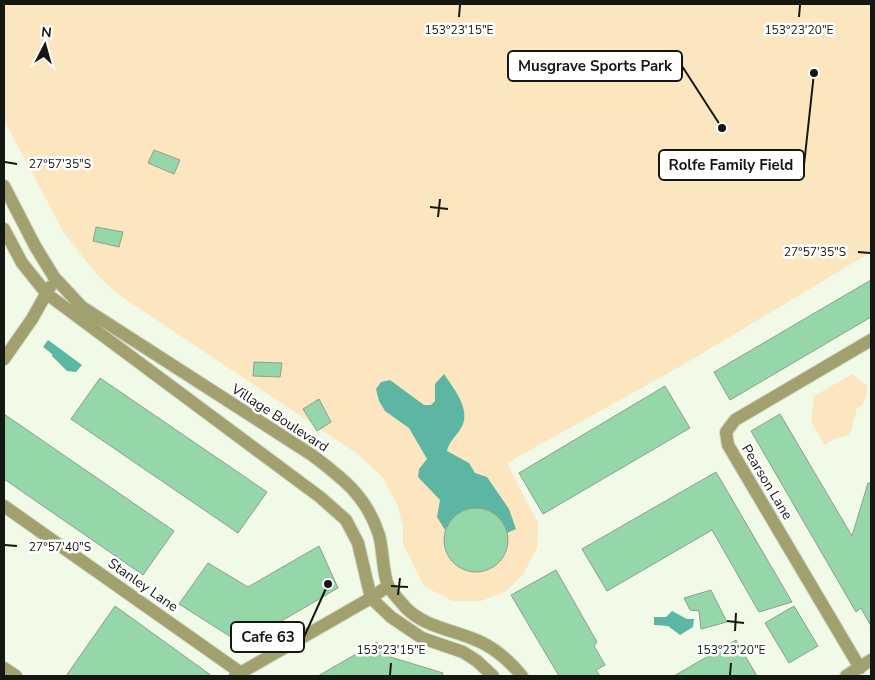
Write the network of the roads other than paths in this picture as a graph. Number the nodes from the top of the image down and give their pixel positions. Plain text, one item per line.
1 (4, 186) edge
2 (4, 229) edge
3 (54, 277) junction
4 (47, 294) junction
5 (871, 340) edge
6 (4, 359) edge
7 (4, 506) edge
8 (388, 586) junction
9 (371, 598) junction
10 (871, 660) edge
11 (4, 668) edge
12 (860, 668) junction
13 (238, 674) edge
14 (16, 676) edge
15 (493, 676) edge
16 (522, 676) edge
17 (846, 676) edge

1 - 3 street, Village Boulevard
2 - 4 street
3 - 4 street
3 - 8 street, Village Boulevard
4 - 6 street
4 - 9 street
5 - 12 street, Pearson Lane
7 - 13 street, Stanley Lane
8 - 9 street
8 - 16 street
9 - 13 street
9 - 15 street
10 - 12 street
11 - 14 street
12 - 17 street

